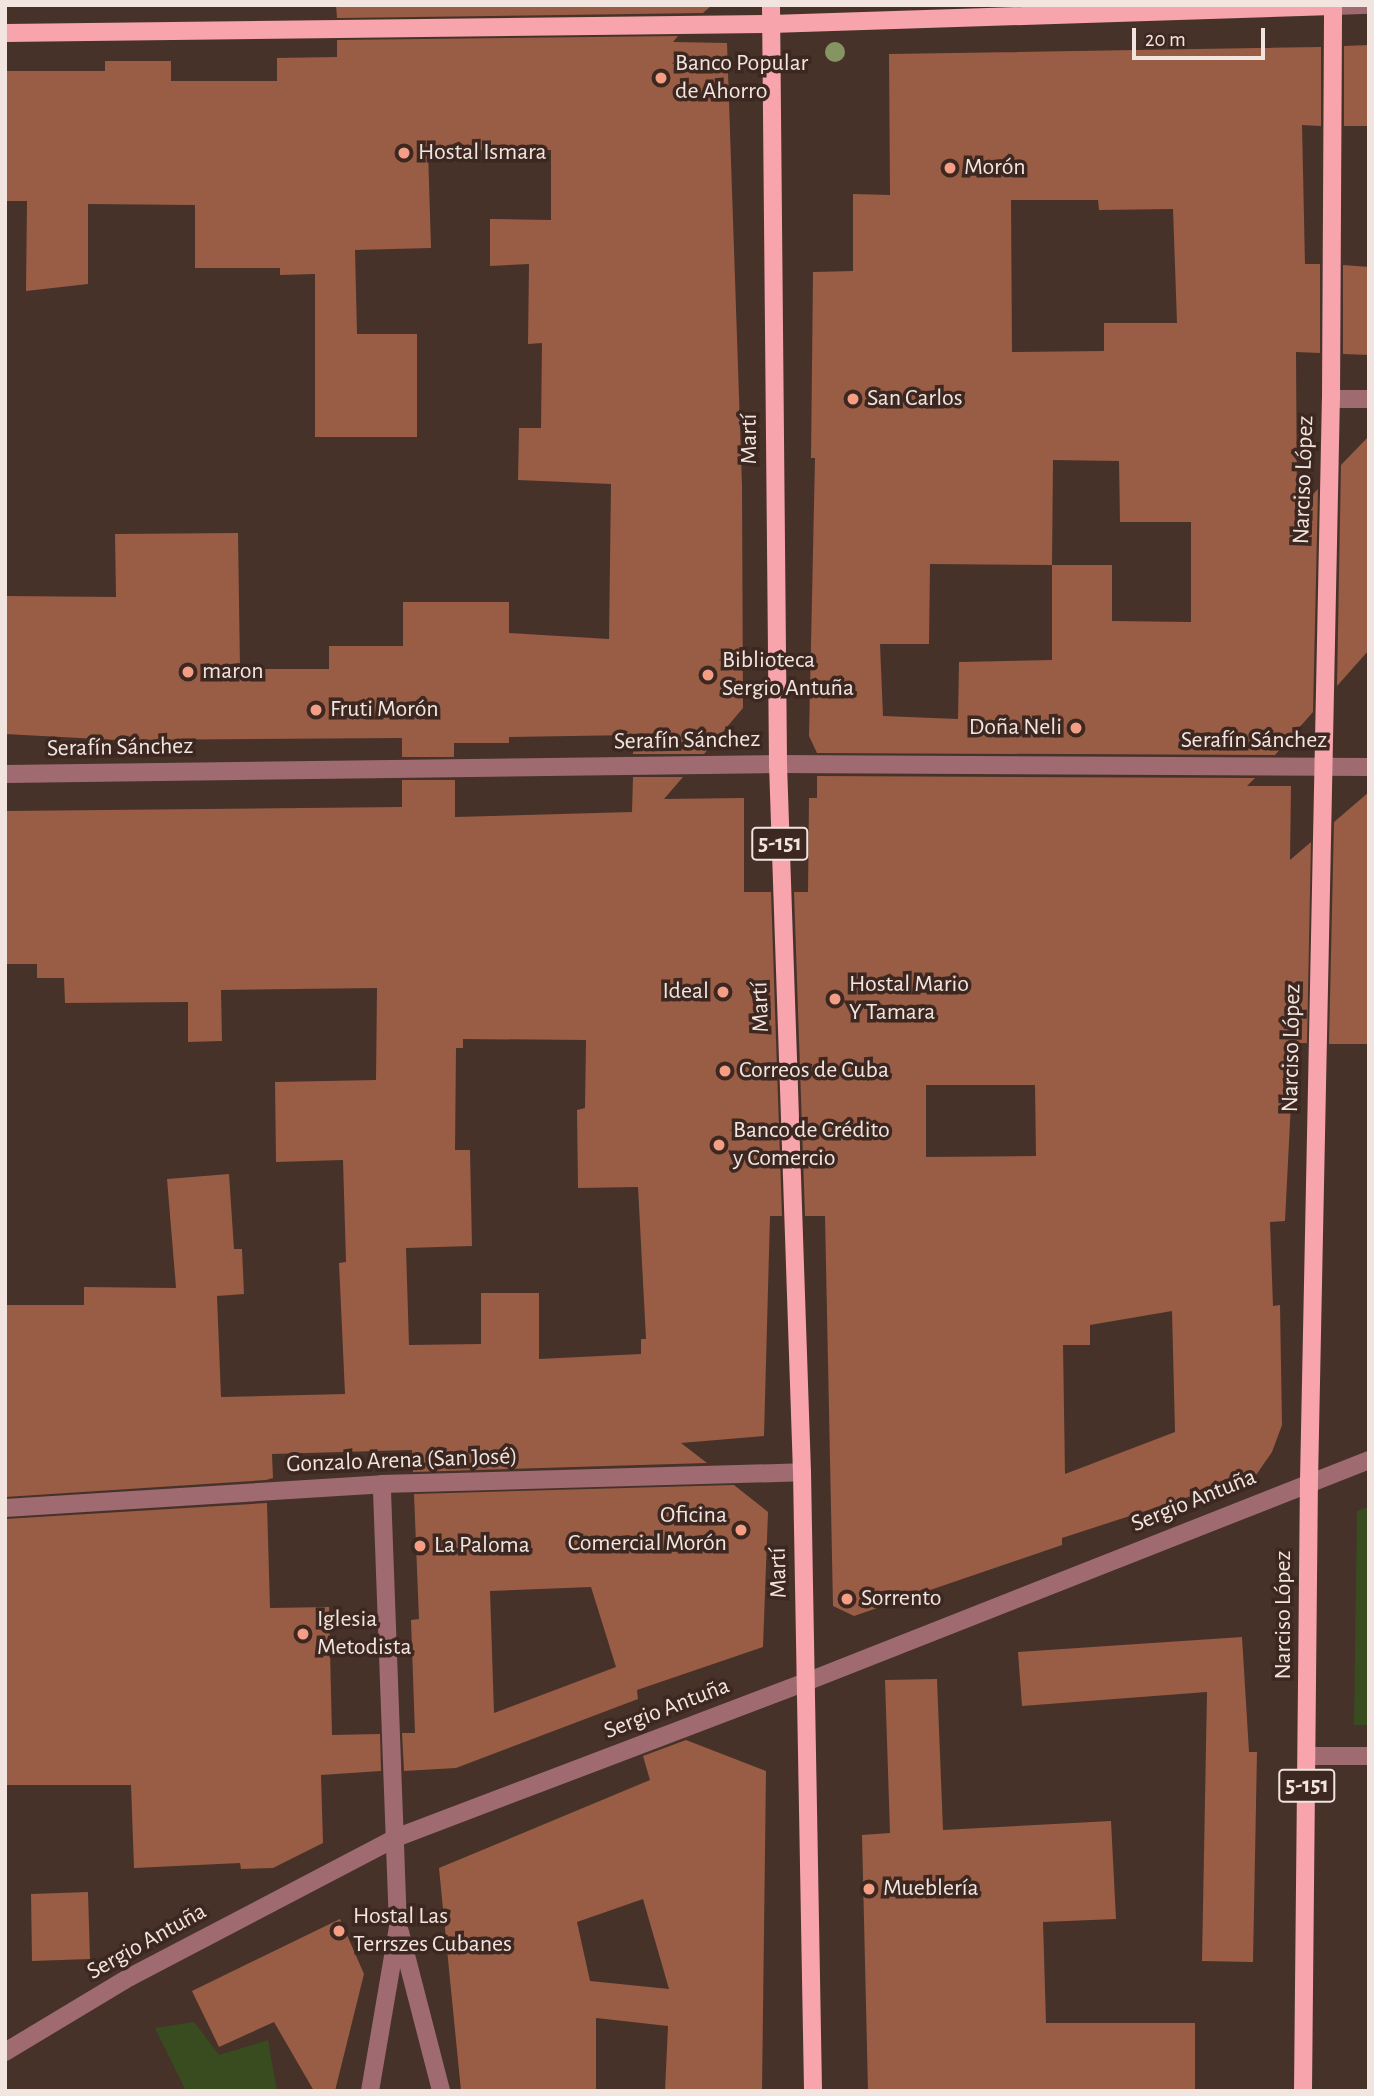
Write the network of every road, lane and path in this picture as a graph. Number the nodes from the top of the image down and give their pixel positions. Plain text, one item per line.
1 (771, 5) edge
2 (1369, 5) edge
3 (1333, 6) edge
4 (771, 24) junction
5 (5, 33) edge
6 (1331, 399) junction
7 (1369, 399) edge
8 (778, 764) junction
9 (1321, 766) junction
10 (1369, 767) edge
11 (5, 774) edge
12 (1369, 1461) edge
13 (802, 1472) junction
14 (1308, 1481) junction
15 (383, 1484) junction
16 (5, 1508) edge
17 (806, 1682) junction
18 (1308, 1756) junction
19 (1369, 1756) edge
20 (398, 1837) junction
21 (398, 1927) junction
22 (5, 2052) edge
23 (370, 2091) edge
24 (441, 2091) edge
25 (813, 2091) edge
26 (1303, 2091) edge

1 - 4 main road, Martí / 5-151
2 - 3 street
3 - 4 main road
3 - 6 main road, Narciso López / 5-151
4 - 5 main road
4 - 8 main road, Martí / 5-151
6 - 7 street
6 - 9 main road, Narciso López / 5-151
8 - 9 street, Serafín Sánchez
8 - 11 street, Serafín Sánchez
8 - 13 main road, Martí / 5-151
9 - 10 street, Serafín Sánchez
9 - 14 main road, Narciso López / 5-151
12 - 14 street, Sergio Antuña
13 - 15 street, Gonzalo Arena (San José)
13 - 17 main road, Martí / 5-151
14 - 17 street, Sergio Antuña
14 - 18 main road, Narciso López / 5-151
15 - 16 street, Gonzalo Arena (San José)
15 - 20 street
17 - 20 street, Sergio Antuña
17 - 25 main road, Martí / 5-151
18 - 19 street
18 - 26 main road, Narciso López / 5-151
20 - 21 street
20 - 22 street, Sergio Antuña
21 - 23 street
21 - 24 street

